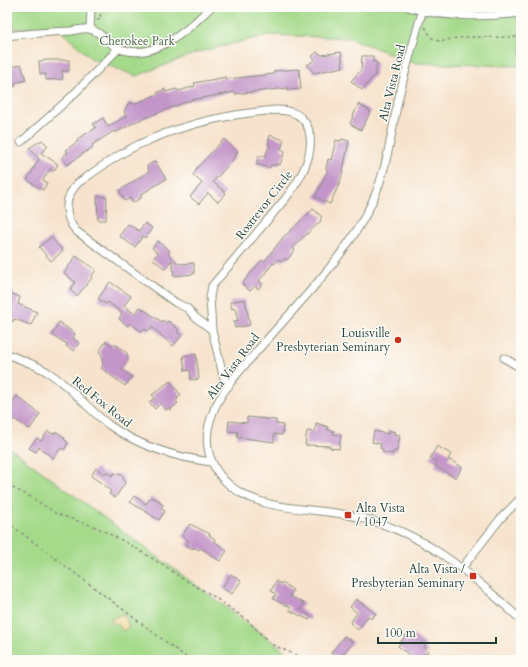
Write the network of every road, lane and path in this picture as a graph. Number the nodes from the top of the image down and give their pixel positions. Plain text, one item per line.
1 (99, 7) edge
2 (211, 7) edge
3 (409, 7) edge
4 (91, 10) edge
5 (422, 12) junction
6 (521, 13) edge
7 (101, 19) dead end
8 (423, 23) dead end
9 (90, 29) junction
10 (7, 36) edge
11 (521, 36) edge
12 (119, 48) junction
13 (21, 142) dead end
14 (212, 330) junction
15 (7, 354) edge
16 (504, 358) dead end
17 (521, 368) edge
18 (228, 387) junction
19 (211, 462) junction
20 (7, 485) edge
21 (521, 498) edge
22 (7, 522) edge
23 (462, 568) junction
24 (521, 620) edge
25 (190, 660) edge
26 (307, 660) edge

1 - 7 path
2 - 12 street
3 - 5 street
4 - 9 street
5 - 6 street
5 - 18 street, Alta Vista Road
8 - 11 path
9 - 10 street
9 - 12 street
12 - 13 street
14 - 14 street, Rostrevor Circle
14 - 18 street, Rostrevor Circle
15 - 19 street, Red Fox Road
16 - 17 street
18 - 19 street, Alta Vista Road
19 - 23 street, Alta Vista Road
20 - 26 path
21 - 23 street
22 - 25 path
23 - 24 street, Alta Vista Road

